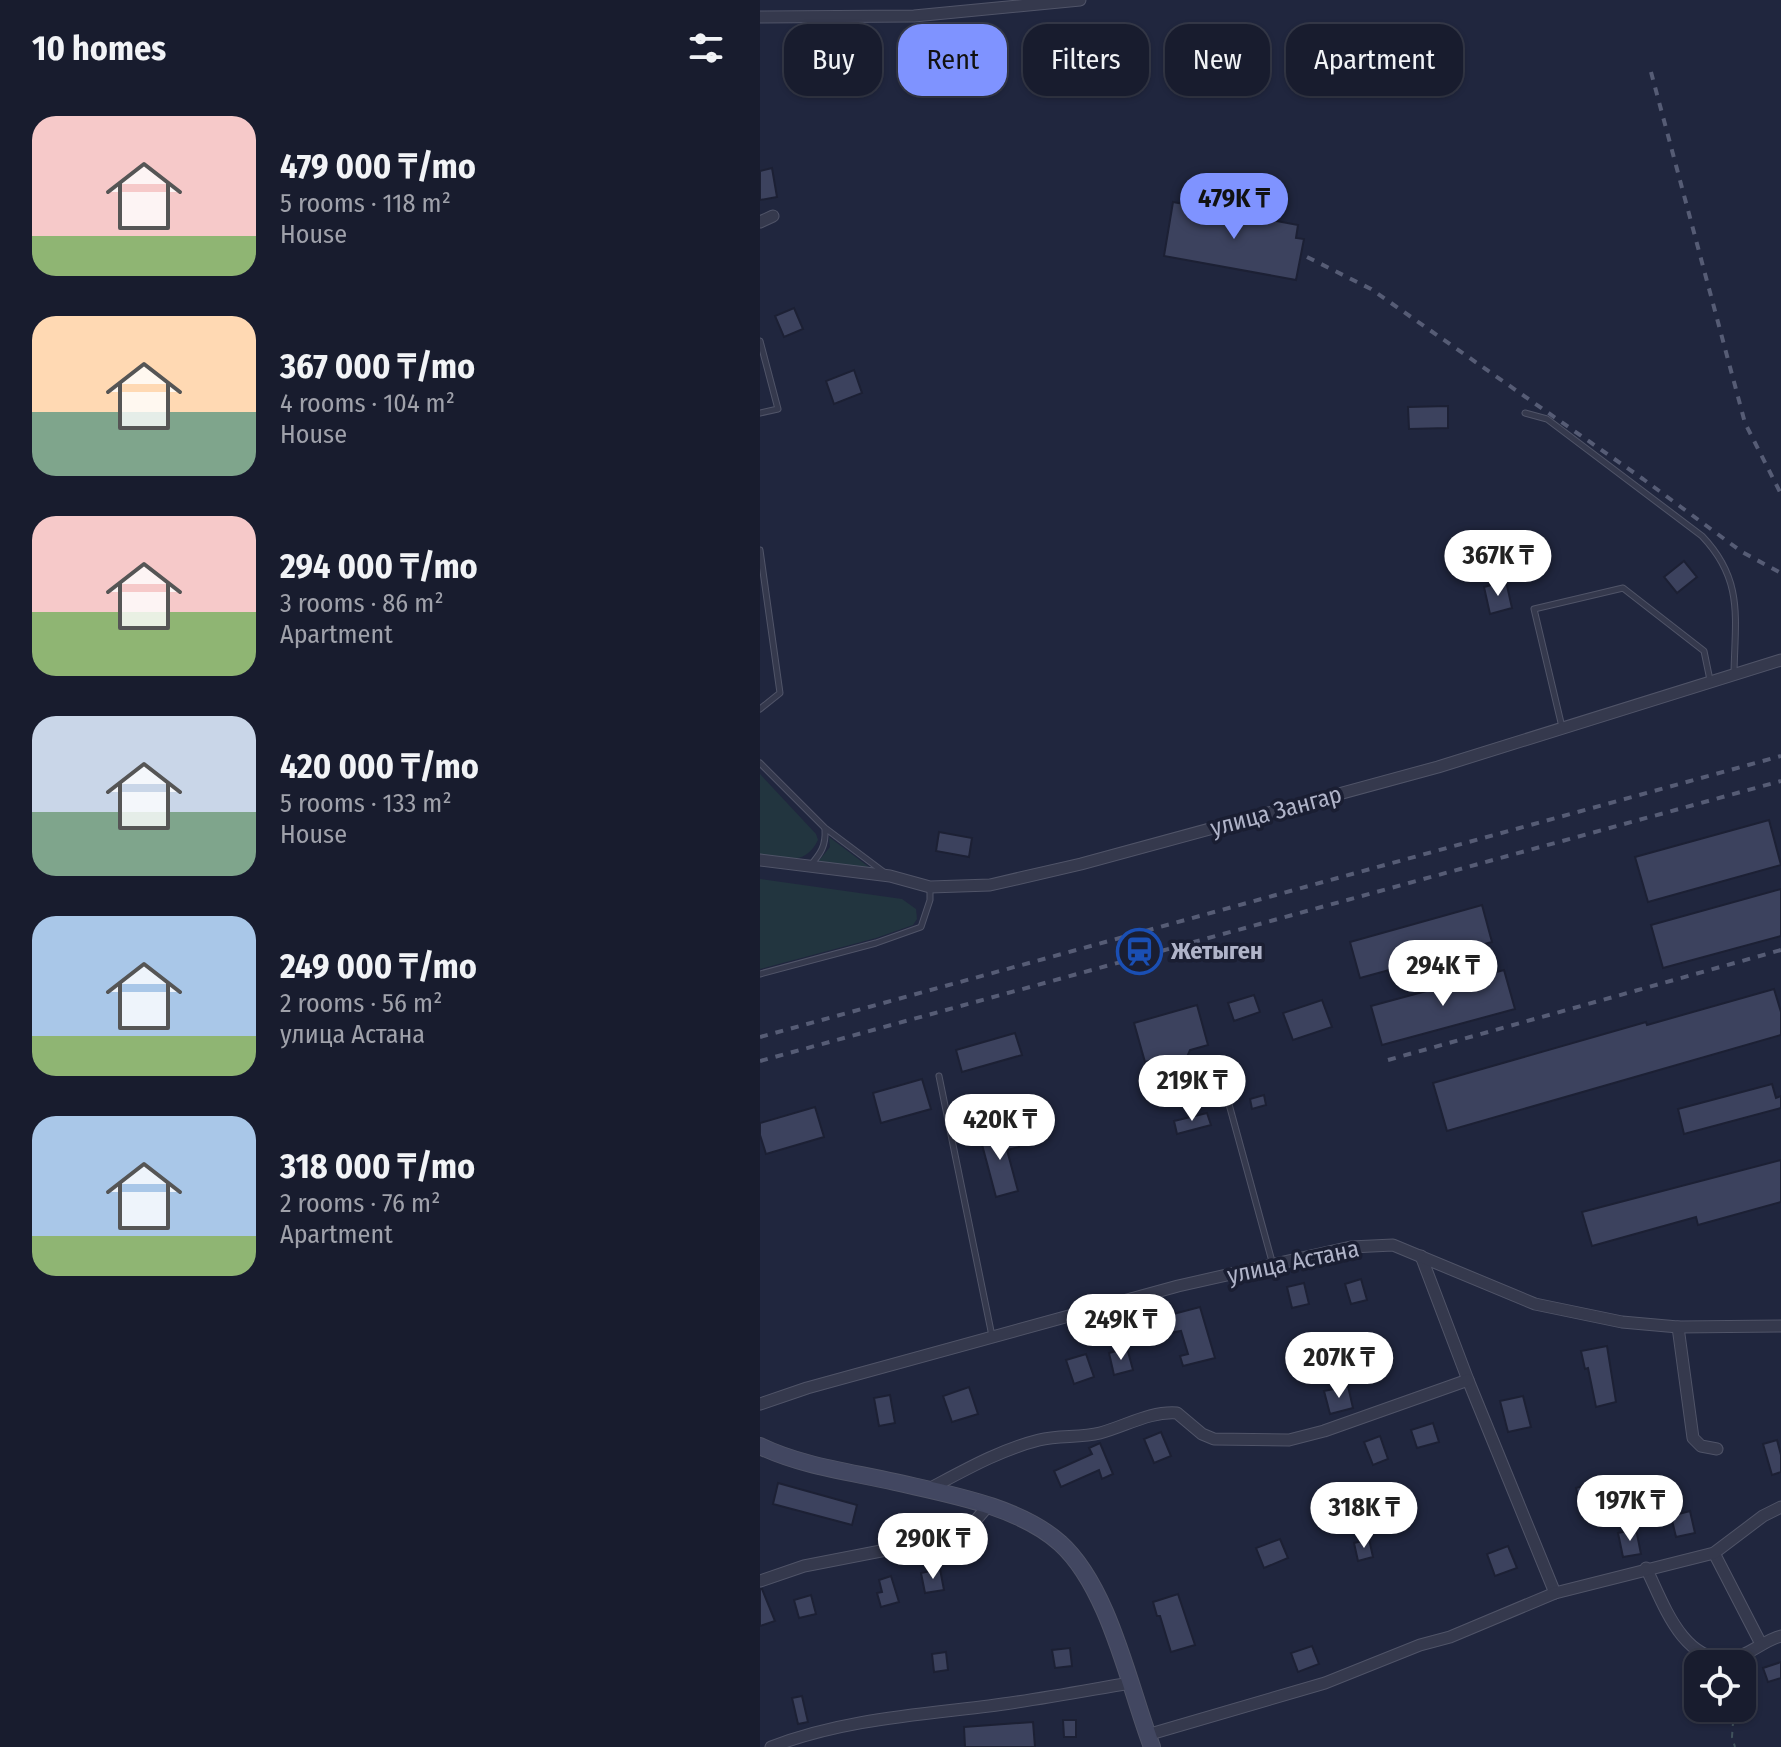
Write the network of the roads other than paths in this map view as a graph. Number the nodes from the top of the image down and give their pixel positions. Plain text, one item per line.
1 (1080, 0) edge
2 (760, 17) edge
3 (773, 216) dead end
4 (760, 222) edge
5 (760, 341) edge
6 (760, 413) edge
7 (1525, 413) dead end
8 (760, 550) edge
9 (1781, 660) edge
10 (1734, 674) junction
11 (1710, 682) junction
12 (760, 710) edge
13 (1562, 728) junction
14 (761, 762) edge
15 (825, 828) junction
16 (760, 860) edge
17 (810, 867) junction
18 (890, 876) junction
19 (930, 887) junction
20 (760, 974) edge
21 (939, 1076) dead end
22 (1152, 1096) dead end
23 (1421, 1256) junction
24 (1273, 1265) junction
25 (1781, 1326) edge
26 (1678, 1327) junction
27 (992, 1337) junction
28 (1468, 1380) junction
29 (760, 1404) edge
30 (760, 1446) edge
31 (1717, 1449) dead end
32 (927, 1490) junction
33 (988, 1506) junction
34 (1781, 1507) edge
35 (1714, 1553) junction
36 (1646, 1568) junction
37 (760, 1581) edge
38 (1555, 1593) junction
39 (1781, 1636) edge
40 (1761, 1644) junction
41 (1130, 1683) junction
42 (1149, 1741) edge
43 (771, 1747) edge

1 - 2 street
3 - 4 street
5 - 6 lane
7 - 10 lane
8 - 12 lane
9 - 10 street, улица Зангар
10 - 11 street, улица Зангар
11 - 13 street, улица Зангар
11 - 13 lane
13 - 19 street, улица Зангар
14 - 15 lane
15 - 17 lane
15 - 18 lane
16 - 17 street, улица Зангар
17 - 18 street, улица Зангар
18 - 19 street, улица Зангар
19 - 20 lane
21 - 27 lane
22 - 24 lane
23 - 24 street, улица Астана
23 - 26 street, улица Астана
23 - 28 street
24 - 27 street, улица Астана
25 - 26 street, улица Астана
26 - 31 street
27 - 29 street, улица Астана
28 - 32 street
28 - 38 street
30 - 32 main road
32 - 33 main road
33 - 37 street
33 - 41 main road
34 - 35 street
35 - 36 street
35 - 40 street
36 - 38 street
36 - 40 street
38 - 42 street
39 - 40 street
41 - 42 main road
41 - 43 street

